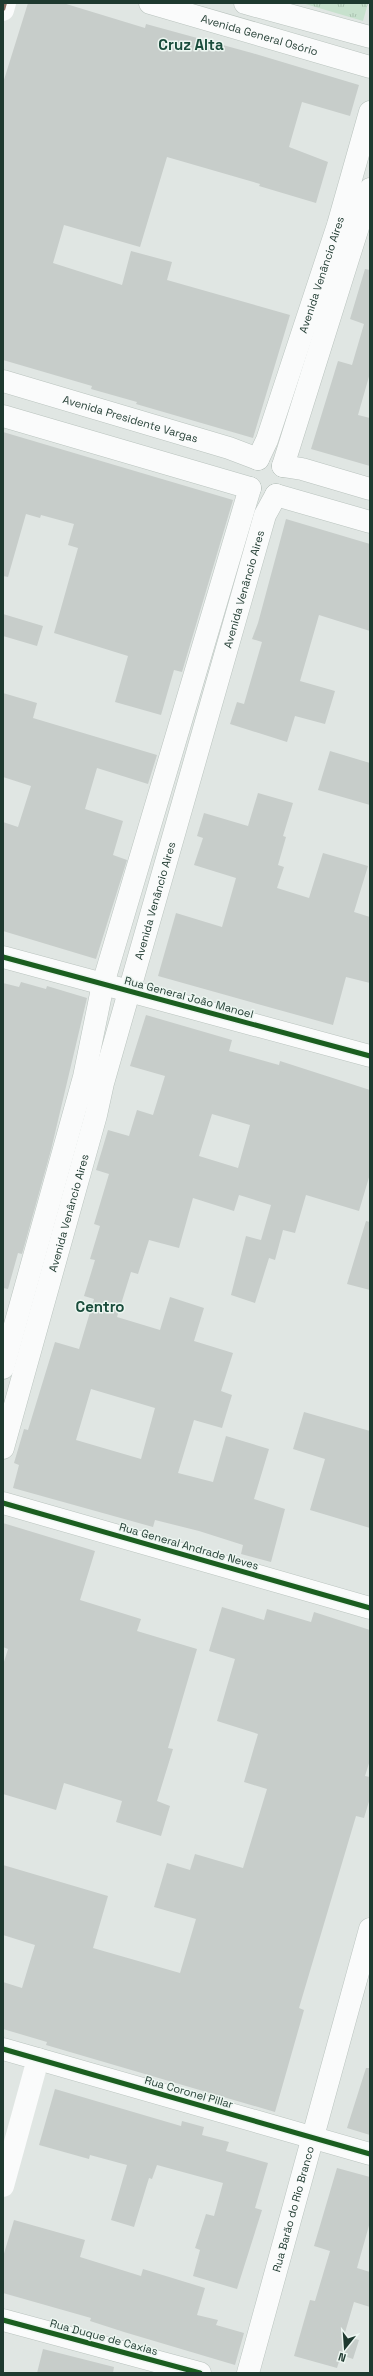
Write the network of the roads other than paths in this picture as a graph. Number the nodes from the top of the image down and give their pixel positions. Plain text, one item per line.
1 (5, 3) edge
2 (150, 3) edge
3 (245, 3) edge
4 (3, 10) edge
5 (370, 37) edge
6 (370, 67) edge
7 (370, 112) edge
8 (370, 189) edge
9 (348, 229) junction
10 (3, 381) edge
11 (3, 416) edge
12 (258, 459) junction
13 (283, 466) junction
14 (250, 488) junction
15 (370, 489) edge
16 (276, 495) junction
17 (370, 522) edge
18 (127, 899) junction
19 (155, 906) junction
20 (3, 957) edge
21 (103, 984) junction
22 (130, 992) junction
23 (370, 1056) edge
24 (94, 1080) junction
25 (70, 1171) junction
26 (3, 1368) edge
27 (3, 1448) edge
28 (3, 1503) edge
29 (370, 1608) edge
30 (370, 1930) edge
31 (3, 2049) edge
32 (38, 2059) junction
33 (311, 2138) junction
34 (370, 2154) edge
35 (3, 2186) edge
36 (3, 2320) edge
37 (200, 2373) edge
38 (248, 2373) edge

1 - 4 main road
2 - 6 main road, Avenida General Osório
3 - 5 main road
7 - 9 main road, Avenida Venâncio Aires
8 - 9 main road, Avenida Venâncio Aires
9 - 12 main road, Avenida Venâncio Aires
9 - 13 main road, Avenida Venâncio Aires
10 - 12 main road, Avenida Presidente Vargas
11 - 14 main road
12 - 13 main road
12 - 14 main road
13 - 15 main road
13 - 16 main road
14 - 16 main road
14 - 18 main road, Avenida Venâncio Aires
16 - 17 main road
16 - 19 main road, Avenida Venâncio Aires
18 - 19 main road
18 - 21 main road, Avenida Venâncio Aires
19 - 22 main road, Avenida Venâncio Aires
20 - 21 main road, Rua General João Manoel
21 - 22 main road, Rua General João Manoel
21 - 24 main road, Avenida Venâncio Aires
22 - 23 main road, Rua General João Manoel
22 - 24 main road, Avenida Venâncio Aires
24 - 25 main road, Avenida Venâncio Aires
25 - 26 main road, Avenida Venâncio Aires
25 - 27 main road, Avenida Venâncio Aires
28 - 29 main road, Rua General Andrade Neves
30 - 33 main road, Rua Barão do Rio Branco
31 - 32 main road, Rua Coronel Pillar
32 - 33 main road, Rua Coronel Pillar
32 - 35 main road
33 - 34 main road, Rua Coronel Pillar
33 - 38 main road, Rua Barão do Rio Branco
36 - 37 main road, Rua Duque de Caxias

